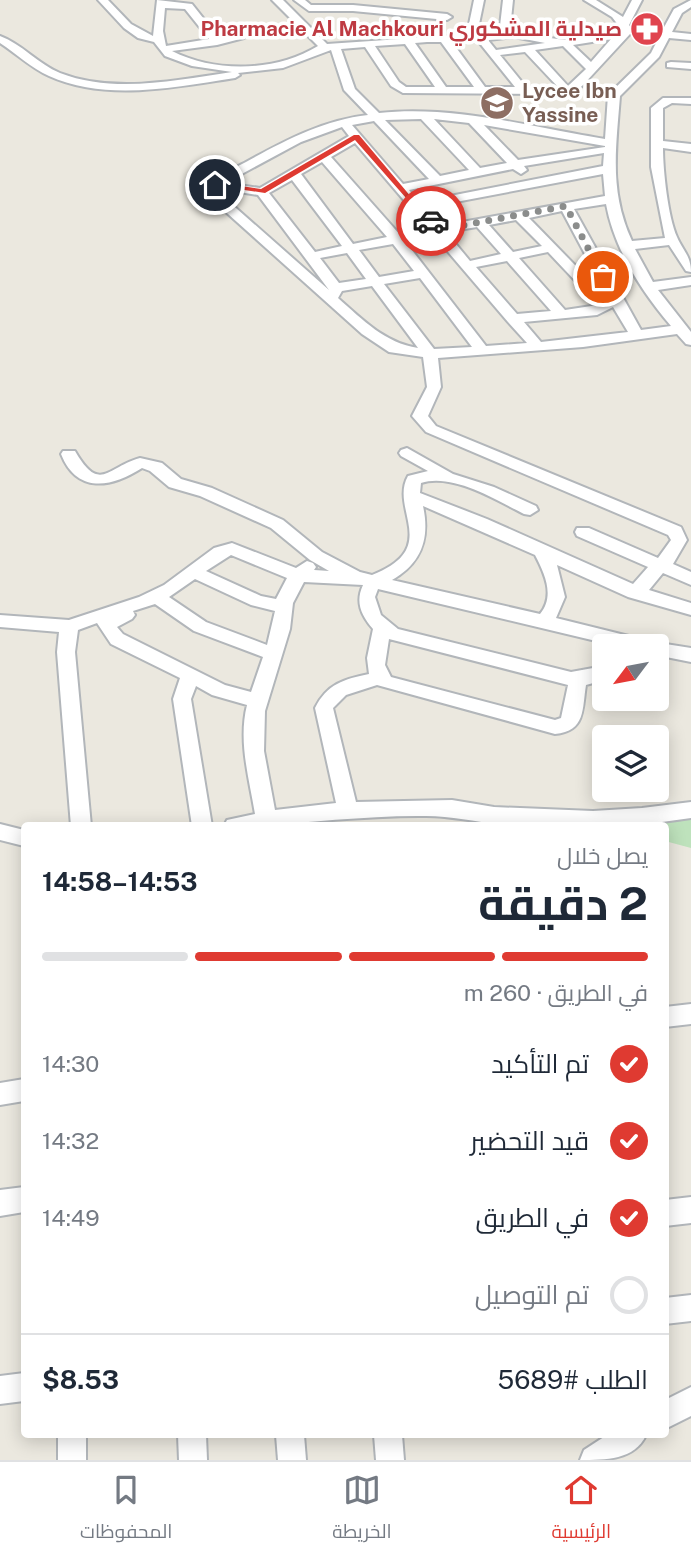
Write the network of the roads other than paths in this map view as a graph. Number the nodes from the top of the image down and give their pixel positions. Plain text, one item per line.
1 (103, 0) edge
2 (277, 0) edge
3 (299, 0) edge
4 (369, 0) edge
5 (479, 0) edge
6 (508, 0) edge
7 (589, 0) edge
8 (637, 0) edge
9 (161, 3) edge
10 (351, 4) edge
11 (686, 5) edge
12 (445, 27) junction
13 (624, 30) junction
14 (477, 33) junction
15 (665, 36) junction
16 (691, 37) edge
17 (239, 38) dead end
18 (0, 39) edge
19 (408, 40) junction
20 (217, 42) junction
21 (368, 43) junction
22 (565, 43) junction
23 (161, 45) junction
24 (329, 47) junction
25 (527, 48) junction
26 (494, 53) junction
27 (671, 65) dead end
28 (691, 66) edge
29 (591, 68) junction
30 (244, 69) junction
31 (566, 90) junction
32 (443, 91) junction
33 (482, 91) junction
34 (524, 92) junction
35 (691, 101) edge
36 (424, 115) junction
37 (379, 117) junction
38 (471, 118) junction
39 (344, 123) junction
40 (356, 137) junction
41 (659, 144) junction
42 (611, 146) junction
43 (691, 148) edge
44 (324, 156) junction
45 (516, 164) junction
46 (608, 169) junction
47 (477, 172) junction
48 (295, 174) junction
49 (438, 181) junction
50 (535, 183) junction
51 (215, 185) junction
52 (402, 188) junction
53 (262, 192) junction
54 (611, 199) junction
55 (416, 206) junction
56 (566, 206) junction
57 (519, 215) junction
58 (480, 222) junction
59 (438, 230) junction
60 (396, 239) junction
61 (625, 246) junction
62 (352, 247) junction
63 (680, 247) edge
64 (550, 248) junction
65 (312, 256) junction
66 (511, 256) junction
67 (469, 265) junction
68 (691, 268) edge
69 (422, 274) junction
70 (691, 281) edge
71 (377, 282) junction
72 (649, 287) junction
73 (335, 294) junction
74 (561, 314) junction
75 (513, 319) junction
76 (680, 329) junction
77 (637, 336) junction
78 (691, 341) edge
79 (537, 346) junction
80 (482, 350) junction
81 (430, 354) junction
82 (407, 453) dead end
83 (69, 454) dead end
84 (449, 477) junction
85 (411, 496) junction
86 (530, 510) dead end
87 (583, 533) dead end
88 (543, 553) junction
89 (316, 556) junction
90 (657, 566) junction
91 (205, 569) junction
92 (299, 576) junction
93 (364, 579) junction
94 (691, 579) edge
95 (634, 593) junction
96 (162, 601) junction
97 (284, 607) junction
98 (691, 609) edge
99 (0, 621) edge
100 (544, 621) junction
101 (69, 626) junction
102 (382, 629) junction
103 (597, 634) edge
104 (669, 651) edge
105 (272, 653) junction
106 (691, 655) edge
107 (190, 675) junction
108 (592, 676) edge
109 (379, 678) junction
110 (578, 679) junction
111 (257, 701) junction
112 (348, 809) junction
113 (691, 810) edge
114 (458, 817) edge
115 (266, 818) junction
116 (321, 818) edge
117 (534, 821) edge
118 (81, 822) edge
119 (201, 822) edge
120 (250, 822) edge
121 (608, 822) edge
122 (691, 1014) edge
123 (669, 1017) edge
124 (21, 1090) edge
125 (0, 1094) edge
126 (21, 1200) edge
127 (0, 1203) edge
128 (691, 1210) edge
129 (669, 1213) edge
130 (691, 1308) edge
131 (669, 1311) edge
132 (21, 1387) edge
133 (0, 1390) edge
134 (691, 1401) edge
135 (669, 1413) edge
136 (72, 1438) edge
137 (192, 1438) edge
138 (290, 1438) edge
139 (388, 1438) edge
140 (627, 1438) edge
141 (72, 1460) edge
142 (193, 1460) edge
143 (292, 1460) edge
144 (390, 1460) edge
145 (594, 1460) edge

1 - 23 street
2 - 24 street
3 - 10 street
4 - 12 street
5 - 14 street
6 - 14 street
7 - 13 street
8 - 13 street
9 - 20 street
9 - 23 street
10 - 12 street
11 - 15 street
12 - 14 street
12 - 19 street
12 - 33 street
13 - 15 street
13 - 22 street
13 - 29 street
14 - 22 street
14 - 26 street
15 - 16 street
15 - 42 street
17 - 20 street
18 - 30 street
19 - 21 street
19 - 32 street
20 - 23 street
21 - 24 street
21 - 32 street
22 - 25 street
22 - 29 street
23 - 30 street
24 - 30 street
24 - 37 street
25 - 26 street
25 - 31 street
26 - 34 street
27 - 28 street
29 - 31 street
31 - 34 street
32 - 33 street
33 - 34 street
35 - 41 street
36 - 37 street
36 - 38 street
36 - 47 street
37 - 39 street
37 - 49 street
38 - 42 street
38 - 45 street
39 - 40 street
39 - 51 street
40 - 44 street
40 - 52 street
41 - 43 street
41 - 63 street
42 - 45 street
42 - 46 street
44 - 48 street
44 - 60 street
45 - 47 street
45 - 50 street
46 - 50 street
46 - 54 street
47 - 49 street
48 - 53 street
48 - 62 street
49 - 52 street
50 - 55 street
51 - 53 street
51 - 73 street
52 - 55 street
53 - 65 street
54 - 56 street
54 - 61 street
55 - 59 street
56 - 57 street
56 - 77 street
57 - 58 street
57 - 64 street
58 - 59 street
58 - 66 street
59 - 67 street
60 - 62 street
60 - 69 street
61 - 63 street
61 - 72 street
62 - 65 street
62 - 71 street
63 - 68 street
64 - 66 street
64 - 74 street
65 - 73 street
66 - 67 street
66 - 74 street
67 - 75 street
69 - 71 street
69 - 80 street
70 - 72 street
71 - 73 street
71 - 81 street
72 - 76 street
73 - 81 street
74 - 75 street
75 - 79 street
76 - 77 street
76 - 78 street
77 - 79 street
79 - 80 street
80 - 81 street
81 - 90 street
82 - 84 street
83 - 89 street
84 - 85 street
84 - 86 street
85 - 88 street
85 - 93 street
87 - 90 street
88 - 95 street
88 - 100 street
89 - 92 street
89 - 93 street
90 - 94 street
90 - 95 street
91 - 92 street
91 - 96 street
91 - 97 street
91 - 101 street
92 - 93 street
92 - 97 street
93 - 100 street
93 - 102 street
95 - 98 street
96 - 105 street
96 - 107 street
97 - 105 street
99 - 101 street
100 - 103 street
101 - 118 street
102 - 109 street
102 - 110 street
104 - 106 street
105 - 111 street
107 - 111 street
107 - 119 street
108 - 110 street
109 - 110 street
109 - 112 street
111 - 115 street
112 - 114 street
112 - 116 street
113 - 121 street
114 - 117 street
115 - 116 street
115 - 120 street
117 - 121 street
122 - 123 street
124 - 125 street
126 - 127 street
128 - 129 street
130 - 131 street
132 - 133 street
134 - 135 street
136 - 141 street
137 - 142 street
138 - 143 street
139 - 144 street
140 - 145 street

